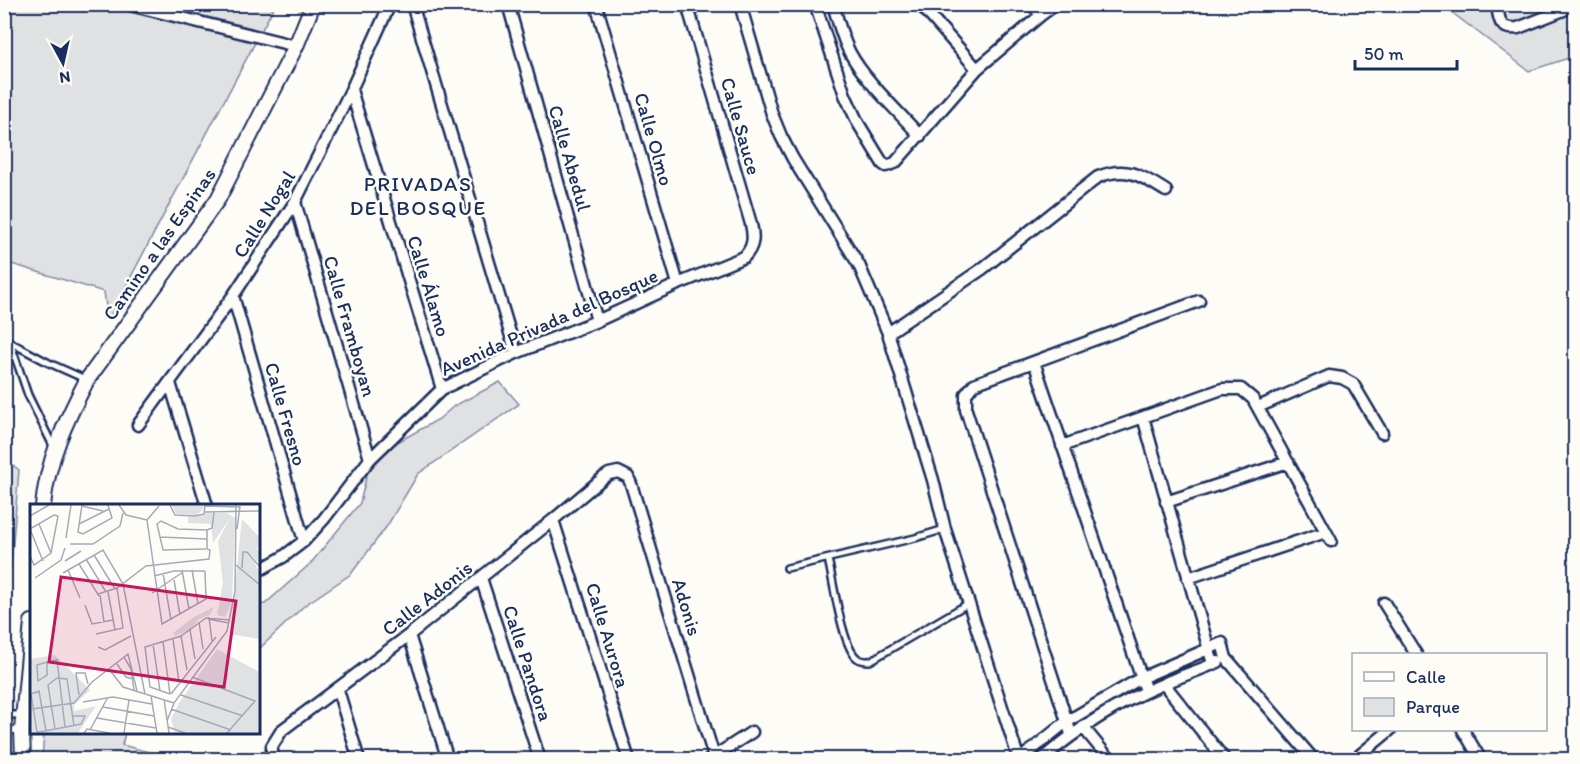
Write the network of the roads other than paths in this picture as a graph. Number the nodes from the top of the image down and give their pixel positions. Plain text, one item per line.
1 (126, 4) edge
2 (314, 4) edge
3 (390, 4) edge
4 (412, 4) edge
5 (508, 4) edge
6 (596, 4) edge
7 (687, 4) edge
8 (740, 4) edge
9 (814, 4) edge
10 (833, 4) edge
11 (920, 4) edge
12 (1032, 4) edge
13 (1056, 4) edge
14 (1497, 4) edge
15 (1575, 5) edge
16 (1041, 15) junction
17 (296, 46) junction
18 (977, 69) junction
19 (351, 90) junction
20 (920, 136) junction
21 (1166, 191) dead end
22 (295, 202) junction
23 (744, 257) joint
24 (678, 284) junction
25 (233, 296) junction
26 (1199, 301) dead end
27 (597, 321) junction
28 (888, 333) junction
29 (7, 341) edge
30 (516, 353) junction
31 (1034, 362) junction
32 (87, 380) junction
33 (170, 383) junction
34 (442, 389) junction
35 (1258, 407) junction
36 (1143, 417) junction
37 (138, 425) dead end
38 (1382, 432) dead end
39 (1062, 446) junction
40 (54, 450) junction
41 (370, 459) junction
42 (1287, 462) junction
43 (618, 472) joint
44 (1166, 502) junction
45 (44, 504) edge
46 (206, 504) edge
47 (554, 520) junction
48 (945, 529) junction
49 (304, 541) junction
50 (828, 559) junction
51 (787, 568) dead end
52 (260, 571) edge
53 (481, 578) junction
54 (1188, 578) junction
55 (969, 603) junction
56 (1384, 603) dead end
57 (410, 635) junction
58 (30, 643) edge
59 (1208, 651) junction
60 (1415, 653) edge
61 (1226, 658) junction
62 (1213, 664) junction
63 (1141, 678) junction
64 (1164, 684) junction
65 (338, 690) junction
66 (1146, 692) junction
67 (4, 715) edge
68 (23, 715) junction
69 (1066, 722) junction
70 (1083, 727) junction
71 (22, 730) junction
72 (4, 731) edge
73 (1388, 731) edge
74 (1464, 731) edge
75 (752, 732) dead end
76 (1071, 734) junction
77 (713, 758) edge
78 (23, 759) edge
79 (272, 759) edge
80 (359, 759) edge
81 (448, 759) edge
82 (540, 759) edge
83 (629, 759) edge
84 (1019, 759) edge
85 (1041, 759) edge
86 (1110, 759) edge
87 (1226, 759) edge
88 (1314, 759) edge
89 (1354, 759) edge
90 (1481, 759) edge

1 - 17 street
2 - 17 street, Camino a las Espinas
3 - 19 street, Calle Nogal
4 - 30 street
5 - 27 street, Calle Abedul
6 - 24 street, Calle Olmo
7 - 23 street, Calle Sauce
8 - 28 street
9 - 20 street
10 - 20 street
11 - 18 street
12 - 16 street
13 - 16 street
14 - 15 street
16 - 18 street
17 - 32 street, Camino a las Espinas
18 - 20 street
19 - 22 street, Calle Nogal
19 - 34 street, Calle Álamo
21 - 28 street
22 - 25 street, Calle Nogal
22 - 41 street, Calle Framboyan
23 - 24 street, Avenida Privada del Bosque
24 - 27 street, Avenida Privada del Bosque
25 - 33 street, Calle Nogal
25 - 49 street, Calle Fresno
26 - 31 street
27 - 30 street, Avenida Privada del Bosque
28 - 48 street
29 - 32 lane
29 - 40 lane
30 - 34 street, Avenida Privada del Bosque
31 - 39 street
31 - 69 street
32 - 40 street, Camino a las Espinas
33 - 37 street, Calle Nogal
33 - 46 street
34 - 41 street, Avenida Privada del Bosque
35 - 36 street
35 - 38 street
35 - 42 street
36 - 39 street
36 - 44 street
39 - 63 street
40 - 45 street, Camino a las Espinas
41 - 49 street, Avenida Privada del Bosque
42 - 44 street
42 - 54 street
43 - 47 street, Calle Adonis
43 - 77 street, Adonis
44 - 54 street
47 - 53 street, Calle Adonis
47 - 83 street, Calle Aurora
48 - 50 lane
48 - 55 street
49 - 52 street, Avenida Privada del Bosque
50 - 51 lane
50 - 55 lane
53 - 57 street, Calle Adonis
53 - 82 street, Calle Pandora
54 - 59 street
55 - 84 street
56 - 60 street
57 - 65 street, Calle Adonis
57 - 81 street
58 - 68 street
59 - 61 street
59 - 62 street
59 - 63 street
61 - 62 street
61 - 88 street
62 - 64 street
63 - 66 street
63 - 69 street
64 - 66 street
64 - 87 street
65 - 79 street, Calle Adonis
65 - 80 street
66 - 70 street
67 - 68 lane
68 - 71 street
69 - 76 street
69 - 84 street
70 - 76 street
70 - 86 street
71 - 72 lane
71 - 78 street
73 - 89 street
74 - 90 street
75 - 77 street
76 - 85 street

